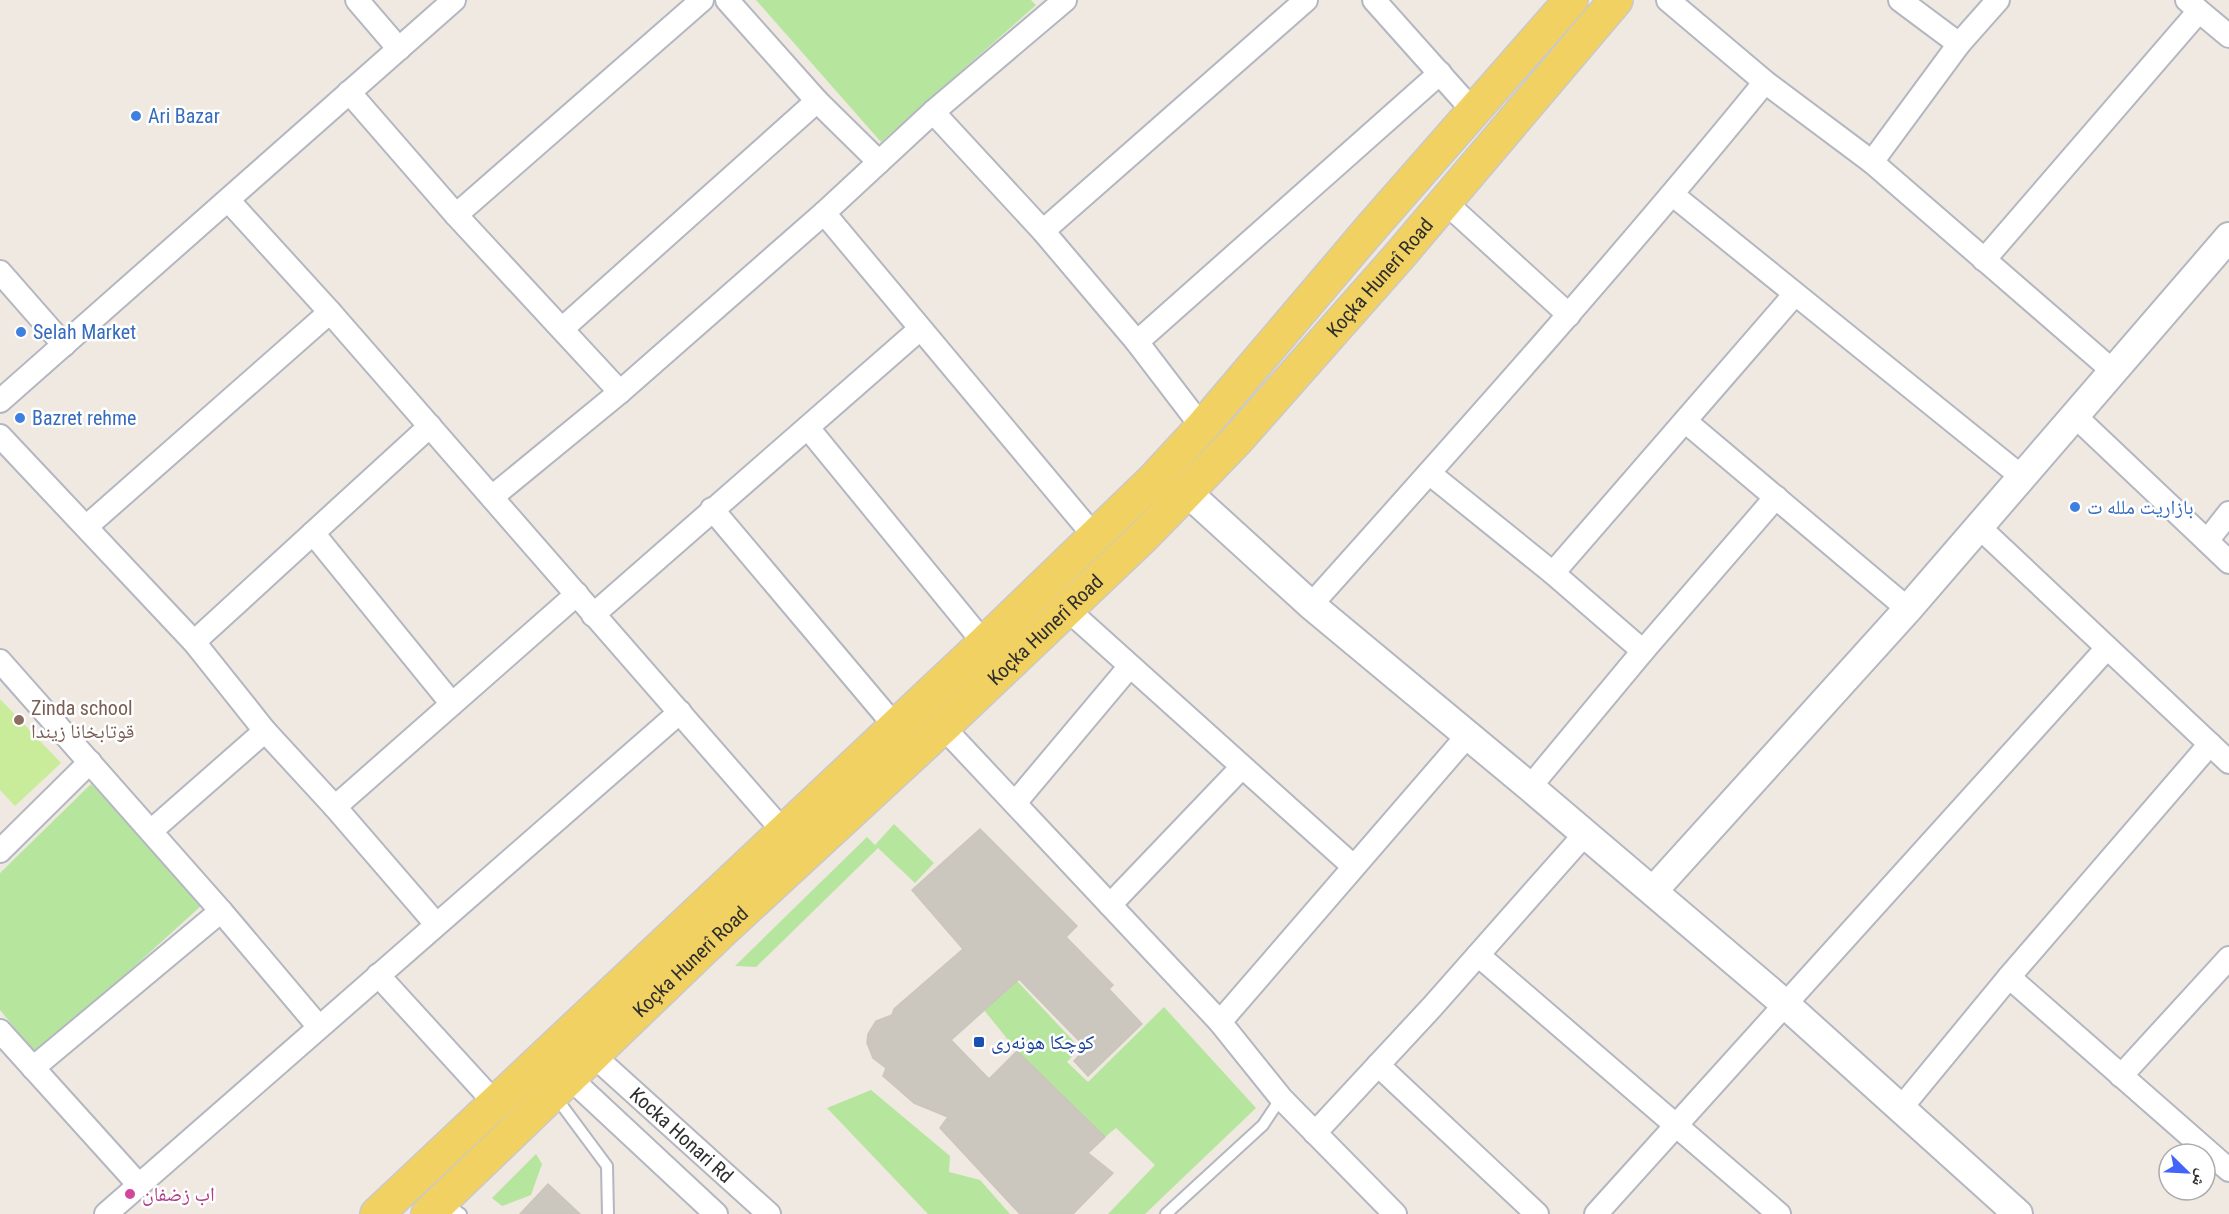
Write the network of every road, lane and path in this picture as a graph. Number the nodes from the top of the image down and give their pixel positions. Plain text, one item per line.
1 (357, 0) edge
2 (454, 0) edge
3 (702, 0) edge
4 (728, 0) edge
5 (1306, 0) edge
6 (1374, 0) edge
7 (1570, 0) edge
8 (1616, 0) edge
9 (1668, 0) edge
10 (1900, 0) edge
11 (1998, 0) edge
12 (1060, 2) edge
13 (2193, 5) edge
14 (2229, 36) edge
15 (1959, 44) junction
16 (399, 49) junction
17 (1440, 73) junction
18 (1765, 82) junction
19 (349, 92) junction
20 (817, 101) junction
21 (933, 112) junction
22 (1474, 112) junction
23 (879, 162) junction
24 (1872, 162) junction
25 (1672, 195) junction
26 (228, 200) junction
27 (1445, 202) junction
28 (824, 213) junction
29 (456, 215) junction
30 (1371, 228) junction
31 (1043, 231) junction
32 (2229, 237) edge
33 (1401, 254) junction
34 (1984, 260) junction
35 (0, 272) edge
36 (1795, 294) junction
37 (330, 312) junction
38 (1569, 315) junction
39 (562, 329) junction
40 (920, 329) junction
41 (1137, 342) junction
42 (64, 345) junction
43 (2113, 371) junction
44 (620, 392) junction
45 (0, 401) edge
46 (2075, 416) junction
47 (1685, 421) junction
48 (430, 426) junction
49 (1202, 427) junction
50 (808, 428) junction
51 (0, 436) edge
52 (1429, 473) junction
53 (2022, 477) junction
54 (1187, 492) junction
55 (492, 497) junction
56 (1776, 497) junction
57 (712, 509) junction
58 (2229, 513) edge
59 (86, 527) junction
60 (1979, 527) junction
61 (312, 533) junction
62 (1095, 537) junction
63 (2207, 542) junction
64 (2229, 562) edge
65 (1553, 573) junction
66 (577, 594) junction
67 (1311, 605) junction
68 (1067, 609) junction
69 (1908, 609) junction
70 (594, 615) junction
71 (194, 642) junction
72 (984, 643) junction
73 (2107, 648) junction
74 (1643, 651) junction
75 (0, 661) edge
76 (1130, 666) junction
77 (452, 704) junction
78 (680, 712) junction
79 (895, 726) junction
80 (944, 727) junction
81 (265, 731) junction
82 (1468, 735) junction
83 (2210, 744) junction
84 (90, 762) junction
85 (2229, 762) edge
86 (1242, 767) junction
87 (1530, 787) junction
88 (1015, 803) junction
89 (335, 807) junction
90 (151, 831) junction
91 (783, 831) junction
92 (1585, 834) junction
93 (0, 851) edge
94 (1353, 866) junction
95 (1653, 891) junction
96 (1110, 905) junction
97 (221, 911) junction
98 (436, 924) junction
99 (1478, 955) junction
100 (2228, 962) edge
101 (378, 975) junction
102 (2009, 976) junction
103 (1785, 1004) junction
104 (1220, 1022) junction
105 (319, 1027) junction
106 (0, 1031) edge
107 (594, 1056) junction
108 (1378, 1065) junction
109 (33, 1068) junction
110 (2121, 1076) junction
111 (562, 1086) junction
112 (1281, 1098) junction
113 (495, 1103) junction
114 (1900, 1108) junction
115 (1675, 1124) junction
116 (1315, 1133) junction
117 (2229, 1170) edge
118 (139, 1185) junction
119 (444, 1209) edge
120 (106, 1214) edge
121 (377, 1214) edge
122 (608, 1214) edge
123 (716, 1214) edge
124 (769, 1214) edge
125 (1166, 1214) edge
126 (1395, 1214) edge
127 (1538, 1214) edge
128 (1596, 1214) edge
129 (1779, 1214) edge
130 (2018, 1214) edge

1 - 16 street
2 - 16 street
3 - 29 street
4 - 20 street
5 - 31 street
6 - 17 street
7 - 22 main road
8 - 27 main road, Koçka Hunerî Road
9 - 18 street
10 - 15 street
11 - 15 street
12 - 21 street
13 - 14 street
13 - 34 street
15 - 24 street
16 - 19 street
17 - 22 street
17 - 41 street
18 - 24 street
18 - 25 street
19 - 26 street
19 - 29 street
20 - 23 street
20 - 39 street
21 - 23 street
21 - 31 street
22 - 30 main road
23 - 28 street
24 - 34 street
25 - 36 street
25 - 38 street
26 - 37 street
26 - 42 street
27 - 33 main road, Koçka Hunerî Road
27 - 38 street
28 - 40 street
28 - 44 street
29 - 39 street
30 - 33 main road
30 - 49 main road
31 - 41 street
32 - 43 street
33 - 54 main road, Koçka Hunerî Road
34 - 43 street
35 - 42 street
36 - 47 street
36 - 53 street
37 - 48 street
37 - 59 street
38 - 52 street
39 - 44 street
40 - 50 street
40 - 62 street
41 - 49 street
42 - 45 street
43 - 46 street
44 - 55 street
46 - 53 street
46 - 63 street
47 - 56 street
47 - 65 street
48 - 55 street
48 - 61 street
49 - 62 main road
50 - 57 street
50 - 72 street
51 - 59 street
52 - 65 street
52 - 67 street
53 - 60 street
54 - 67 street
54 - 68 main road, Koçka Hunerî Road
55 - 66 street
56 - 69 street
56 - 74 street
57 - 70 street
57 - 79 street
58 - 63 street
59 - 71 street
60 - 69 street
60 - 73 street
61 - 71 street
61 - 77 street
62 - 72 main road
63 - 64 street
65 - 74 street
66 - 70 street
66 - 77 street
67 - 82 street
68 - 76 street
68 - 80 main road, Koçka Hunerî Road
69 - 95 street
70 - 78 street
71 - 81 street
72 - 79 main road
73 - 83 street
73 - 103 street
74 - 87 street
75 - 84 street
76 - 86 street
76 - 88 street
77 - 89 street
78 - 91 street
78 - 98 street
79 - 91 main road
80 - 88 street
80 - 107 main road, Koçka Hunerî Road
81 - 89 street
81 - 90 street
82 - 87 street
82 - 94 street
83 - 85 street
83 - 102 street
84 - 90 street
84 - 93 street
86 - 94 street
86 - 96 street
87 - 92 street
88 - 96 street
89 - 98 street
90 - 97 street
91 - 113 main road
92 - 95 street
92 - 99 street
94 - 104 street
95 - 103 street
96 - 104 street
97 - 105 street
97 - 109 street
98 - 101 street
99 - 108 street
99 - 115 street
100 - 110 street
101 - 105 street
101 - 113 street
102 - 110 street
102 - 114 street
103 - 114 street
103 - 115 street
104 - 112 street
105 - 118 street
106 - 109 street
107 - 111 main road, Koçka Hunerî Road
107 - 124 street, Kocka Honari Rd
108 - 116 street
108 - 127 street
109 - 118 street
110 - 117 street
111 - 119 main road, Koçka Hunerî Road
111 - 122 lane
111 - 123 street, Kocka Honari Rd
112 - 116 street
112 - 125 lane
113 - 121 main road
114 - 130 street
115 - 128 street
115 - 129 street
116 - 126 street
118 - 120 street

